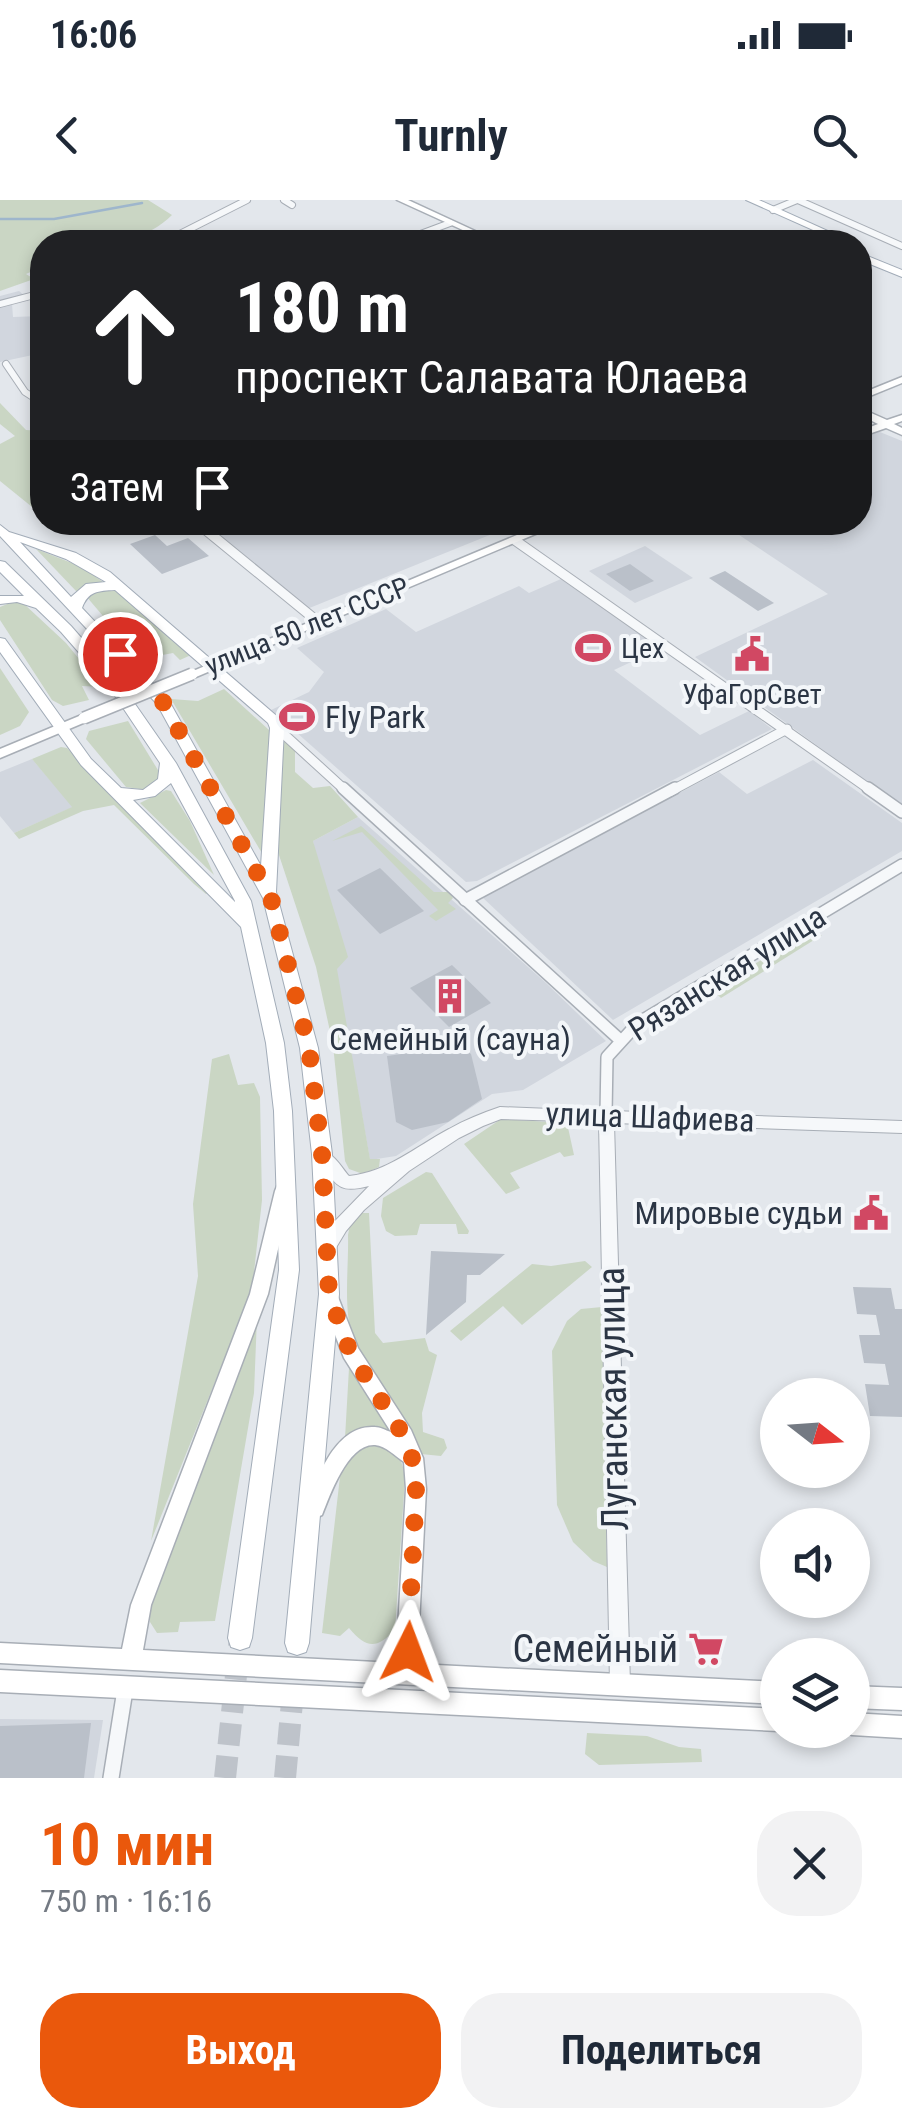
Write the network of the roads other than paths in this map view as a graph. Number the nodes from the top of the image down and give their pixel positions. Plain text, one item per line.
1 (247, 200) edge
2 (284, 200) edge
3 (401, 200) edge
4 (735, 200) edge
5 (751, 200) edge
6 (798, 200) edge
7 (292, 205) dead end
8 (773, 210) junction
9 (450, 222) junction
10 (188, 230) edge
11 (430, 230) edge
12 (467, 230) edge
13 (804, 230) edge
14 (819, 230) edge
15 (866, 230) edge
16 (872, 233) edge
17 (902, 246) edge
18 (872, 257) edge
19 (902, 271) edge
20 (30, 296) edge
21 (0, 304) edge
22 (6, 364) dead end
23 (901, 382) edge
24 (872, 390) edge
25 (877, 390) junction
26 (872, 392) edge
27 (30, 396) edge
28 (872, 417) edge
29 (902, 418) edge
30 (888, 425) junction
31 (872, 430) edge
32 (902, 432) edge
33 (3, 531) edge
34 (212, 535) edge
35 (528, 535) edge
36 (516, 540) junction
37 (0, 565) edge
38 (118, 586) junction
39 (0, 600) edge
40 (42, 605) junction
41 (76, 606) junction
42 (317, 622) junction
43 (0, 642) edge
44 (212, 665) junction
45 (60, 728) junction
46 (277, 728) junction
47 (788, 729) junction
48 (0, 754) edge
49 (168, 762) junction
50 (116, 792) junction
51 (902, 812) edge
52 (902, 865) edge
53 (271, 898) junction
54 (466, 900) junction
55 (248, 927) junction
56 (619, 1040) junction
57 (606, 1114) junction
58 (902, 1127) edge
59 (322, 1154) junction
60 (412, 1162) junction
61 (286, 1178) junction
62 (327, 1249) junction
63 (329, 1294) junction
64 (412, 1458) junction
65 (310, 1518) junction
66 (240, 1638) tunnel mouth
67 (297, 1644) tunnel mouth
68 (0, 1653) edge
69 (130, 1662) junction
70 (406, 1673) junction
71 (0, 1681) edge
72 (620, 1684) junction
73 (126, 1690) junction
74 (760, 1691) edge
75 (870, 1698) edge
76 (902, 1699) edge
77 (760, 1719) edge
78 (870, 1725) edge
79 (902, 1726) edge
80 (111, 1778) edge

1 - 10 street
2 - 7 street
3 - 9 main road
4 - 13 main road
5 - 8 main road
6 - 8 street
6 - 15 street
8 - 14 main road
9 - 11 street
9 - 12 main road
16 - 17 street
18 - 19 main road
20 - 21 street
22 - 27 street
23 - 25 main road
24 - 25 main road
25 - 26 main road
28 - 30 main road
29 - 30 main road
30 - 31 main road
30 - 32 main road
33 - 38 main road
33 - 41 main road
34 - 42 street
35 - 36 main road, улица 50 лет СССР
36 - 42 main road, улица 50 лет СССР
36 - 47 street
37 - 40 main road
38 - 41 main road
38 - 44 main road
39 - 40 main road
40 - 49 main road
41 - 53 main road
42 - 44 main road, улица 50 лет СССР
43 - 45 main road
44 - 45 main road, улица 50 лет СССР, bridge
44 - 46 main road
45 - 48 main road, улица 50 лет СССР
45 - 50 main road
46 - 53 main road
46 - 54 street
47 - 51 street
47 - 54 street
49 - 50 main road
49 - 55 main road
50 - 55 main road
52 - 56 street, Рязанская улица
53 - 59 main road
54 - 56 street
55 - 61 main road
56 - 57 street, Рязанская улица
57 - 58 street, улица Шафиева
57 - 60 street, улица Шафиева
57 - 72 street, Луганская улица
59 - 60 street, улица Шафиева
59 - 62 main road
60 - 62 street, улица Шафиева
61 - 66 main road
61 - 69 main road
62 - 63 main road
63 - 64 main road
63 - 65 main road
64 - 65 main road
64 - 70 main road
65 - 67 main road
68 - 69 main road
69 - 70 main road
70 - 72 main road
71 - 73 main road
72 - 74 main road
73 - 77 main road
73 - 80 street
75 - 76 main road
78 - 79 main road

